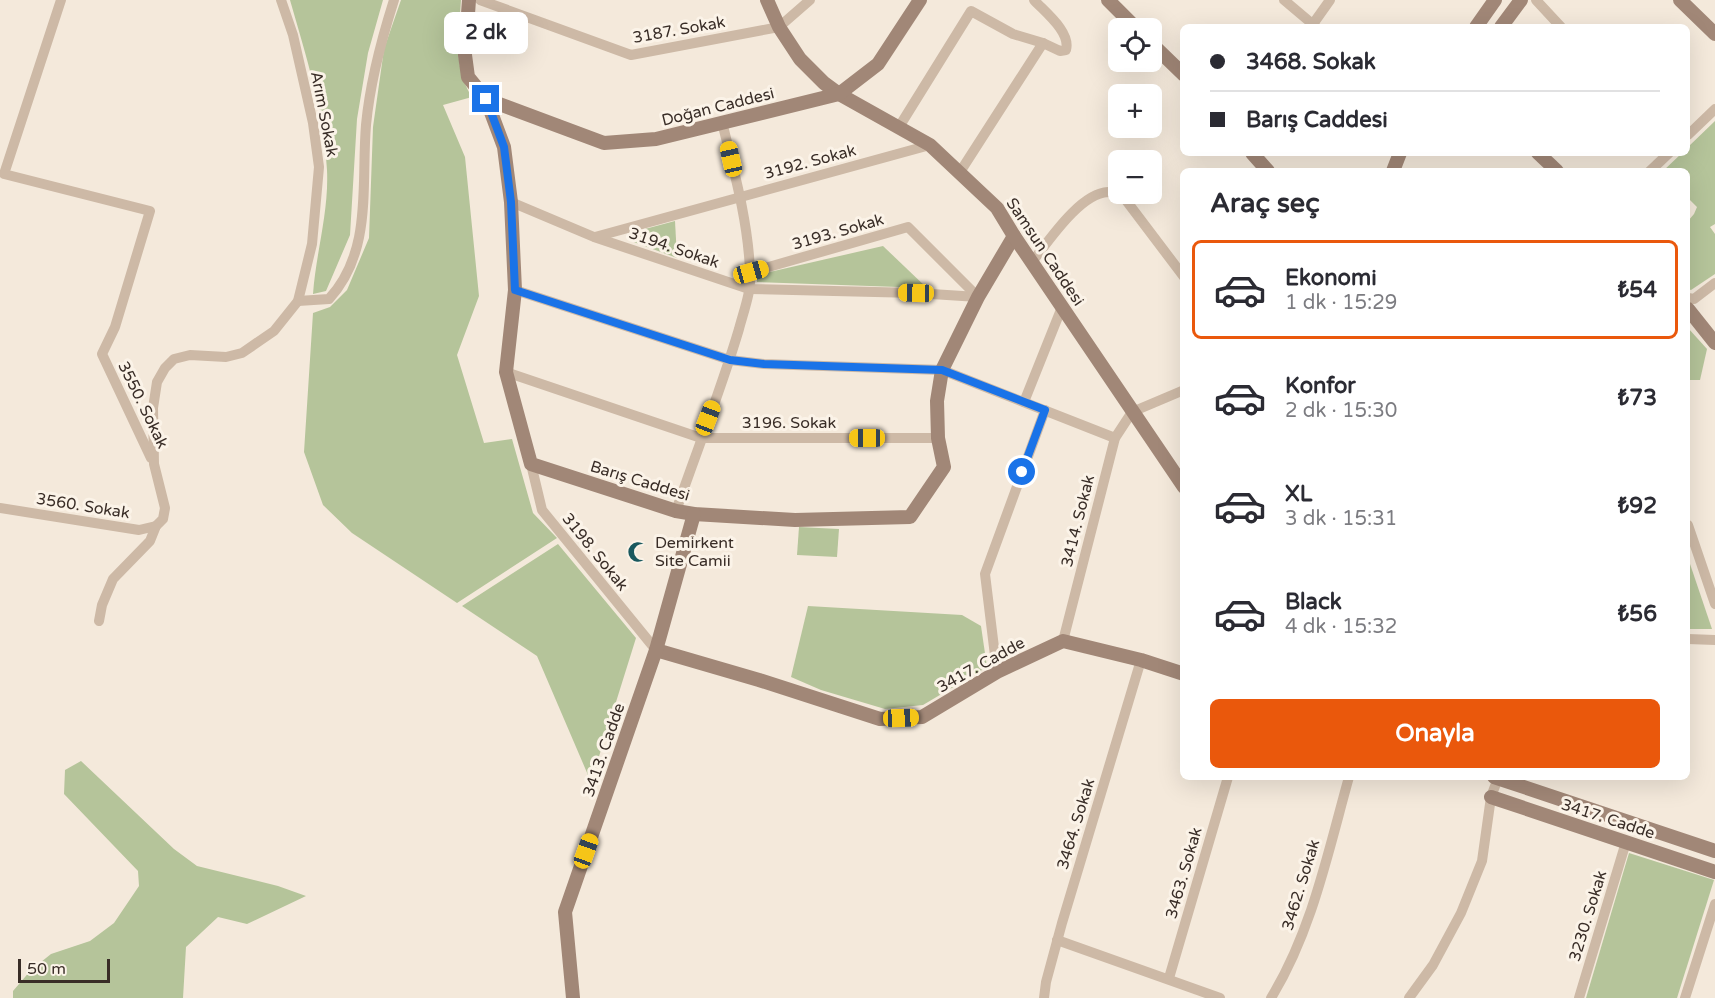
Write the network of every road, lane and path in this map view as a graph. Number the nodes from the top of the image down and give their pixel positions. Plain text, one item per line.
1 (61, 0) edge
2 (281, 0) edge
3 (394, 0) edge
4 (469, 0) edge
5 (480, 0) edge
6 (767, 0) edge
7 (810, 0) edge
8 (920, 0) edge
9 (1034, 0) edge
10 (1108, 0) edge
11 (1284, 0) edge
12 (1330, 0) edge
13 (1495, 0) edge
14 (1521, 0) edge
15 (1536, 0) edge
16 (1680, 0) edge
17 (1126, 18) edge
18 (1313, 24) edge
19 (1315, 24) edge
20 (1478, 24) edge
21 (1503, 24) edge
22 (1558, 24) edge
23 (779, 27) junction
24 (1715, 34) edge
25 (1043, 43) junction
26 (1162, 54) edge
27 (1180, 71) edge
28 (839, 94) junction
29 (486, 99) junction
30 (1715, 109) edge
31 (722, 122) junction
32 (899, 127) junction
33 (1690, 133) edge
34 (930, 145) junction
35 (1255, 156) edge
36 (1541, 156) edge
37 (1666, 156) edge
38 (1265, 168) edge
39 (1554, 168) edge
40 (1653, 168) edge
41 (960, 172) junction
42 (740, 196) junction
43 (511, 202) junction
44 (1014, 236) junction
45 (594, 237) junction
46 (1032, 262) junction
47 (751, 272) junction
48 (1180, 272) edge
49 (1715, 284) edge
50 (749, 289) junction
51 (515, 290) junction
52 (978, 297) junction
53 (1690, 298) edge
54 (298, 301) junction
55 (1062, 307) junction
56 (1690, 312) edge
57 (1715, 343) edge
58 (242, 353) joint
59 (730, 360) junction
60 (942, 370) junction
61 (506, 372) junction
62 (1180, 392) edge
63 (1023, 402) junction
64 (1045, 410) junction
65 (1132, 412) junction
66 (700, 438) junction
67 (938, 438) junction
68 (1115, 438) junction
69 (154, 464) junction
70 (531, 464) junction
71 (1180, 481) edge
72 (0, 508) edge
73 (676, 511) junction
74 (694, 514) junction
75 (156, 526) junction
76 (1690, 531) edge
77 (1715, 604) edge
78 (99, 621) dead end
79 (1690, 639) edge
80 (1715, 640) edge
81 (1063, 641) junction
82 (656, 650) junction
83 (1141, 660) junction
84 (997, 672) junction
85 (1180, 673) edge
86 (1227, 780) edge
87 (1348, 780) edge
88 (1496, 780) edge
89 (1506, 780) edge
90 (1491, 798) junction
91 (1626, 842) junction
92 (1715, 851) edge
93 (1715, 872) edge
94 (1715, 904) edge
95 (1057, 940) junction
96 (1168, 978) junction
97 (573, 998) edge
98 (1044, 998) edge
99 (1220, 998) edge
100 (1271, 998) edge
101 (1409, 998) edge
102 (1579, 998) edge
103 (1685, 998) edge

1 - 69 street, 3550. Sokak
2 - 54 street, Arım Sokak
3 - 54 street
4 - 29 street
5 - 23 street, 3187. Sokak
6 - 23 street, Samsun Caddesi
7 - 23 street
8 - 28 street, Doğan Caddesi
9 - 25 street
10 - 17 street
11 - 18 street
12 - 19 street
13 - 20 street
14 - 21 street
15 - 22 street
16 - 24 street
23 - 28 street, Samsun Caddesi
25 - 32 street
25 - 41 street
26 - 27 street
28 - 31 street, Doğan Caddesi
28 - 32 street, Samsun Caddesi
29 - 31 street, Doğan Caddesi
29 - 43 street
30 - 33 street
31 - 42 street
32 - 34 street, Samsun Caddesi
34 - 41 street, Samsun Caddesi
34 - 42 street, 3192. Sokak
35 - 38 street
36 - 39 street
37 - 40 street
41 - 44 street, Samsun Caddesi
42 - 45 street, 3192. Sokak
42 - 47 street
43 - 45 street, 3194. Sokak
43 - 51 street
44 - 46 street, Samsun Caddesi
44 - 52 street, Barış Caddesi
45 - 50 street, 3194. Sokak
46 - 48 street
46 - 55 street, Samsun Caddesi
47 - 50 street
47 - 52 street, 3193. Sokak
49 - 53 street
50 - 52 street, 3194. Sokak
50 - 59 street
51 - 59 street
51 - 61 street
52 - 60 street, Barış Caddesi
54 - 58 street, Arım Sokak
55 - 63 street
55 - 65 street, Samsun Caddesi
56 - 57 street
58 - 69 street, 3550. Sokak
59 - 60 street
59 - 66 street
60 - 63 street
60 - 67 street, Barış Caddesi
61 - 66 street, 3196. Sokak
61 - 70 street
62 - 65 street
63 - 64 street
64 - 68 street
64 - 84 street
65 - 68 street, 3414. Sokak
65 - 71 street, Samsun Caddesi
66 - 67 street, 3196. Sokak
66 - 73 street
67 - 74 street, Barış Caddesi
68 - 81 street, 3414. Sokak
69 - 75 street, 3550. Sokak
70 - 73 street, Barış Caddesi
70 - 82 street, 3198. Sokak
72 - 75 street, 3560. Sokak
73 - 74 street, Barış Caddesi
74 - 82 street, 3413. Cadde
75 - 78 street
76 - 77 street
79 - 80 street
81 - 83 street
81 - 84 street, 3417. Cadde
82 - 84 street, 3417. Cadde
82 - 97 street, 3413. Cadde
83 - 85 street
83 - 95 street, 3464. Sokak
86 - 96 street, 3463. Sokak
87 - 100 street, 3462. Sokak
88 - 90 street
89 - 92 street, 3417. Cadde
90 - 91 street, 3417. Cadde
90 - 101 street
91 - 93 street, 3417. Cadde
91 - 102 street, 3230. Sokak
94 - 103 street
95 - 96 street
95 - 98 street, 3464. Sokak
96 - 99 street

